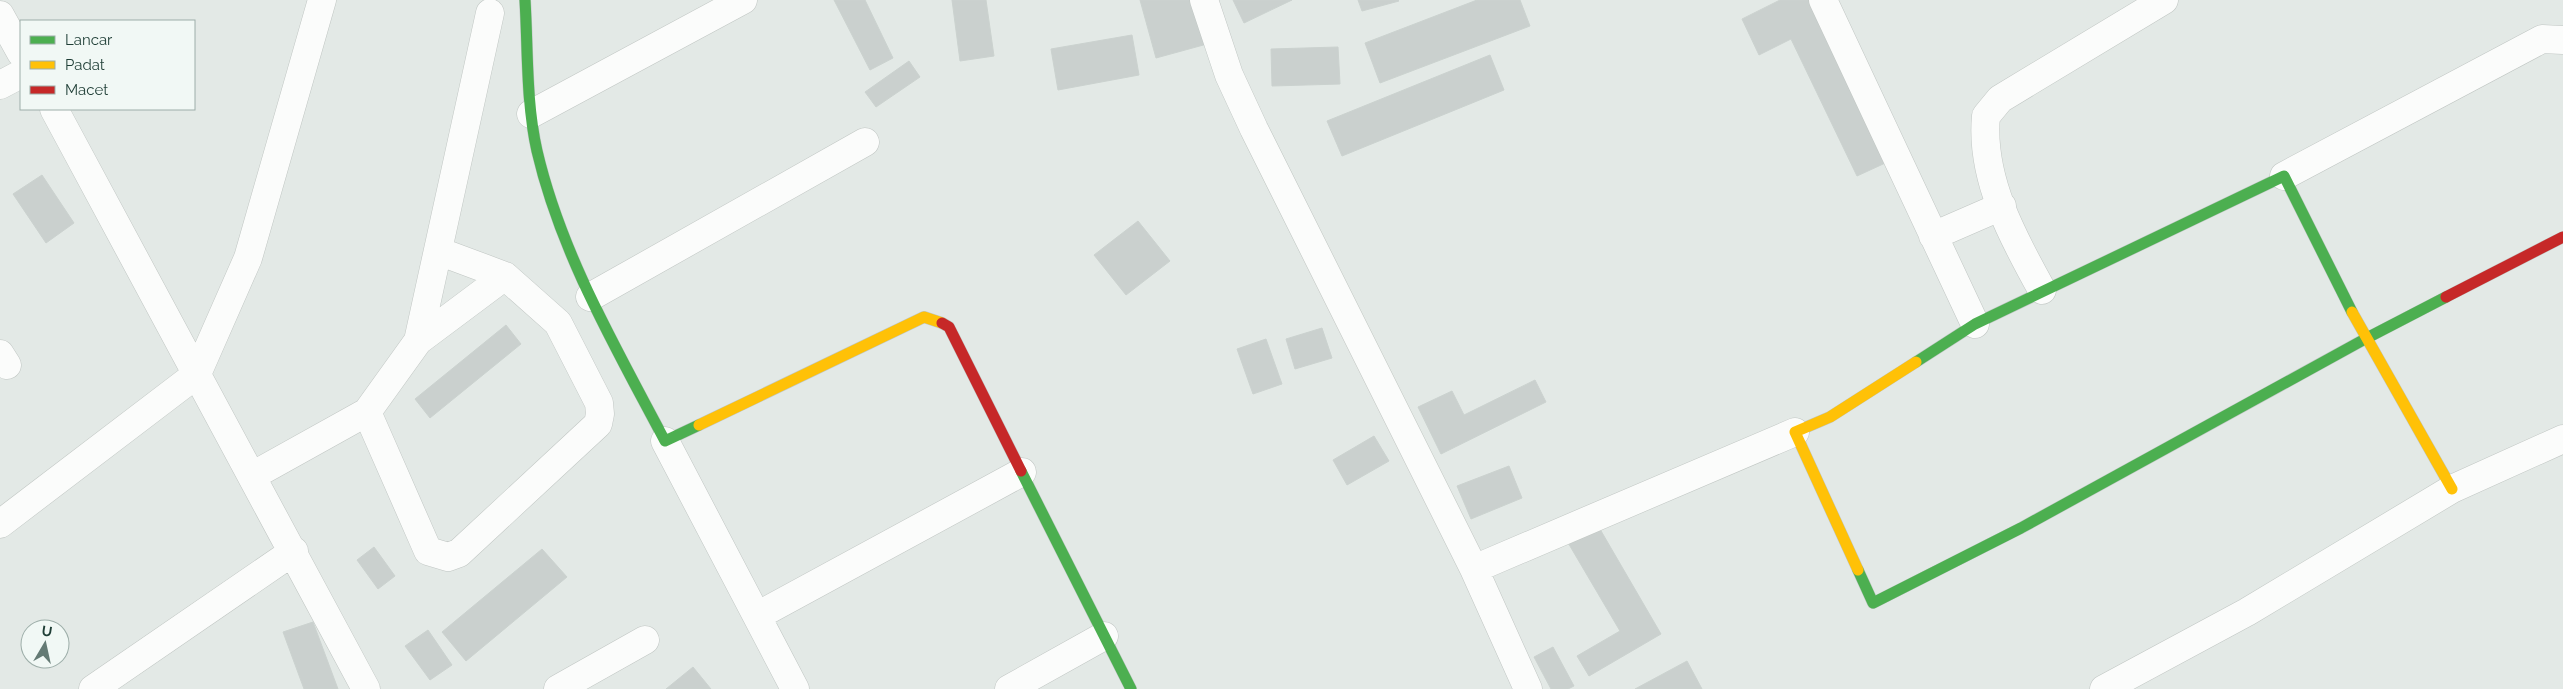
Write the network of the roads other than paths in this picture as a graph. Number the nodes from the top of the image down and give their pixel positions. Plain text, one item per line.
1 (322, 0) edge
2 (525, 0) edge
3 (743, 0) edge
4 (1204, 0) edge
5 (1823, 0) edge
6 (2164, 0) edge
7 (490, 14) dead end
8 (0, 15) edge
9 (2563, 40) edge
10 (20, 51) edge
11 (20, 75) edge
12 (0, 85) edge
13 (55, 110) edge
14 (531, 114) junction
15 (865, 142) dead end
16 (2284, 176) junction
17 (1989, 211) junction
18 (1934, 236) junction
19 (2563, 236) edge
20 (438, 251) junction
21 (505, 276) junction
22 (2035, 294) junction
23 (590, 297) junction
24 (1975, 324) junction
25 (2365, 339) junction
26 (418, 341) junction
27 (196, 374) junction
28 (367, 412) junction
29 (1795, 432) junction
30 (2563, 439) edge
31 (665, 441) junction
32 (1022, 472) junction
33 (252, 476) junction
34 (2452, 489) junction
35 (0, 524) edge
36 (294, 552) junction
37 (1474, 569) junction
38 (757, 616) junction
39 (1104, 636) junction
40 (645, 640) dead end
41 (93, 689) edge
42 (366, 689) edge
43 (558, 689) edge
44 (795, 689) edge
45 (1008, 689) edge
46 (1130, 689) edge
47 (1528, 689) edge
48 (2104, 689) edge

1 - 27 street
2 - 14 street
3 - 14 street
4 - 37 street
5 - 18 street
6 - 17 street
7 - 20 street
8 - 10 street
9 - 16 street
11 - 12 street
13 - 27 street
14 - 23 street
15 - 23 street
16 - 22 street
16 - 25 street
17 - 18 street
17 - 22 street
18 - 24 street
19 - 25 street
20 - 21 street
20 - 26 street
21 - 26 street
21 - 28 street
22 - 24 street
23 - 31 street
24 - 29 street
25 - 29 street
25 - 34 street
26 - 28 street
27 - 33 street
27 - 35 street
28 - 33 street
29 - 37 street
30 - 34 street
31 - 32 street
31 - 38 street
32 - 38 street
32 - 39 street
33 - 36 street
34 - 48 street
36 - 41 street
36 - 42 street
37 - 47 street
38 - 44 street
39 - 45 street
39 - 46 street
40 - 43 street

